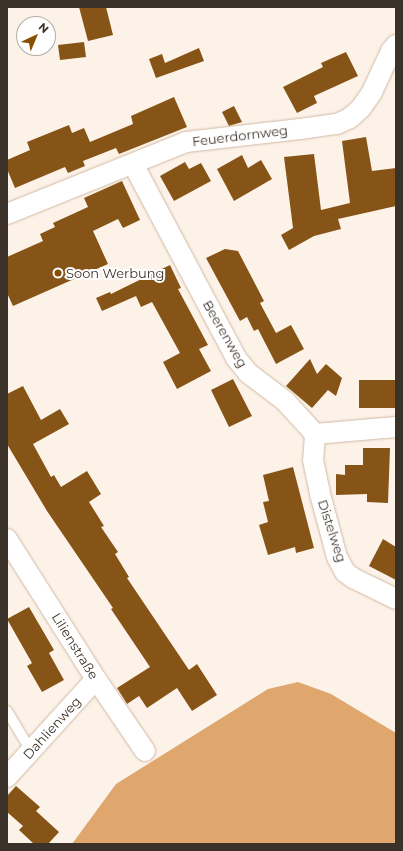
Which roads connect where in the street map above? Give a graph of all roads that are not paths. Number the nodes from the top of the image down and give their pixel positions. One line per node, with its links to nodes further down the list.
1 (396, 45): 2 (street, Feuerdornweg)
2 (133, 164): 3 (street, Feuerdornweg); 5 (street, Beerenweg)
3 (7, 214)
4 (396, 427): 5 (street)
5 (315, 434): 7 (street, Distelweg)
6 (7, 539): 8 (street, Lilienstraße)
7 (396, 599)
8 (96, 679): 10 (street, Dahlienweg); 11 (street, Lilienstraße)
9 (7, 711): 10 (lane)
10 (31, 751): 12 (street, Dahlienweg)
11 (144, 751)
12 (7, 777)

